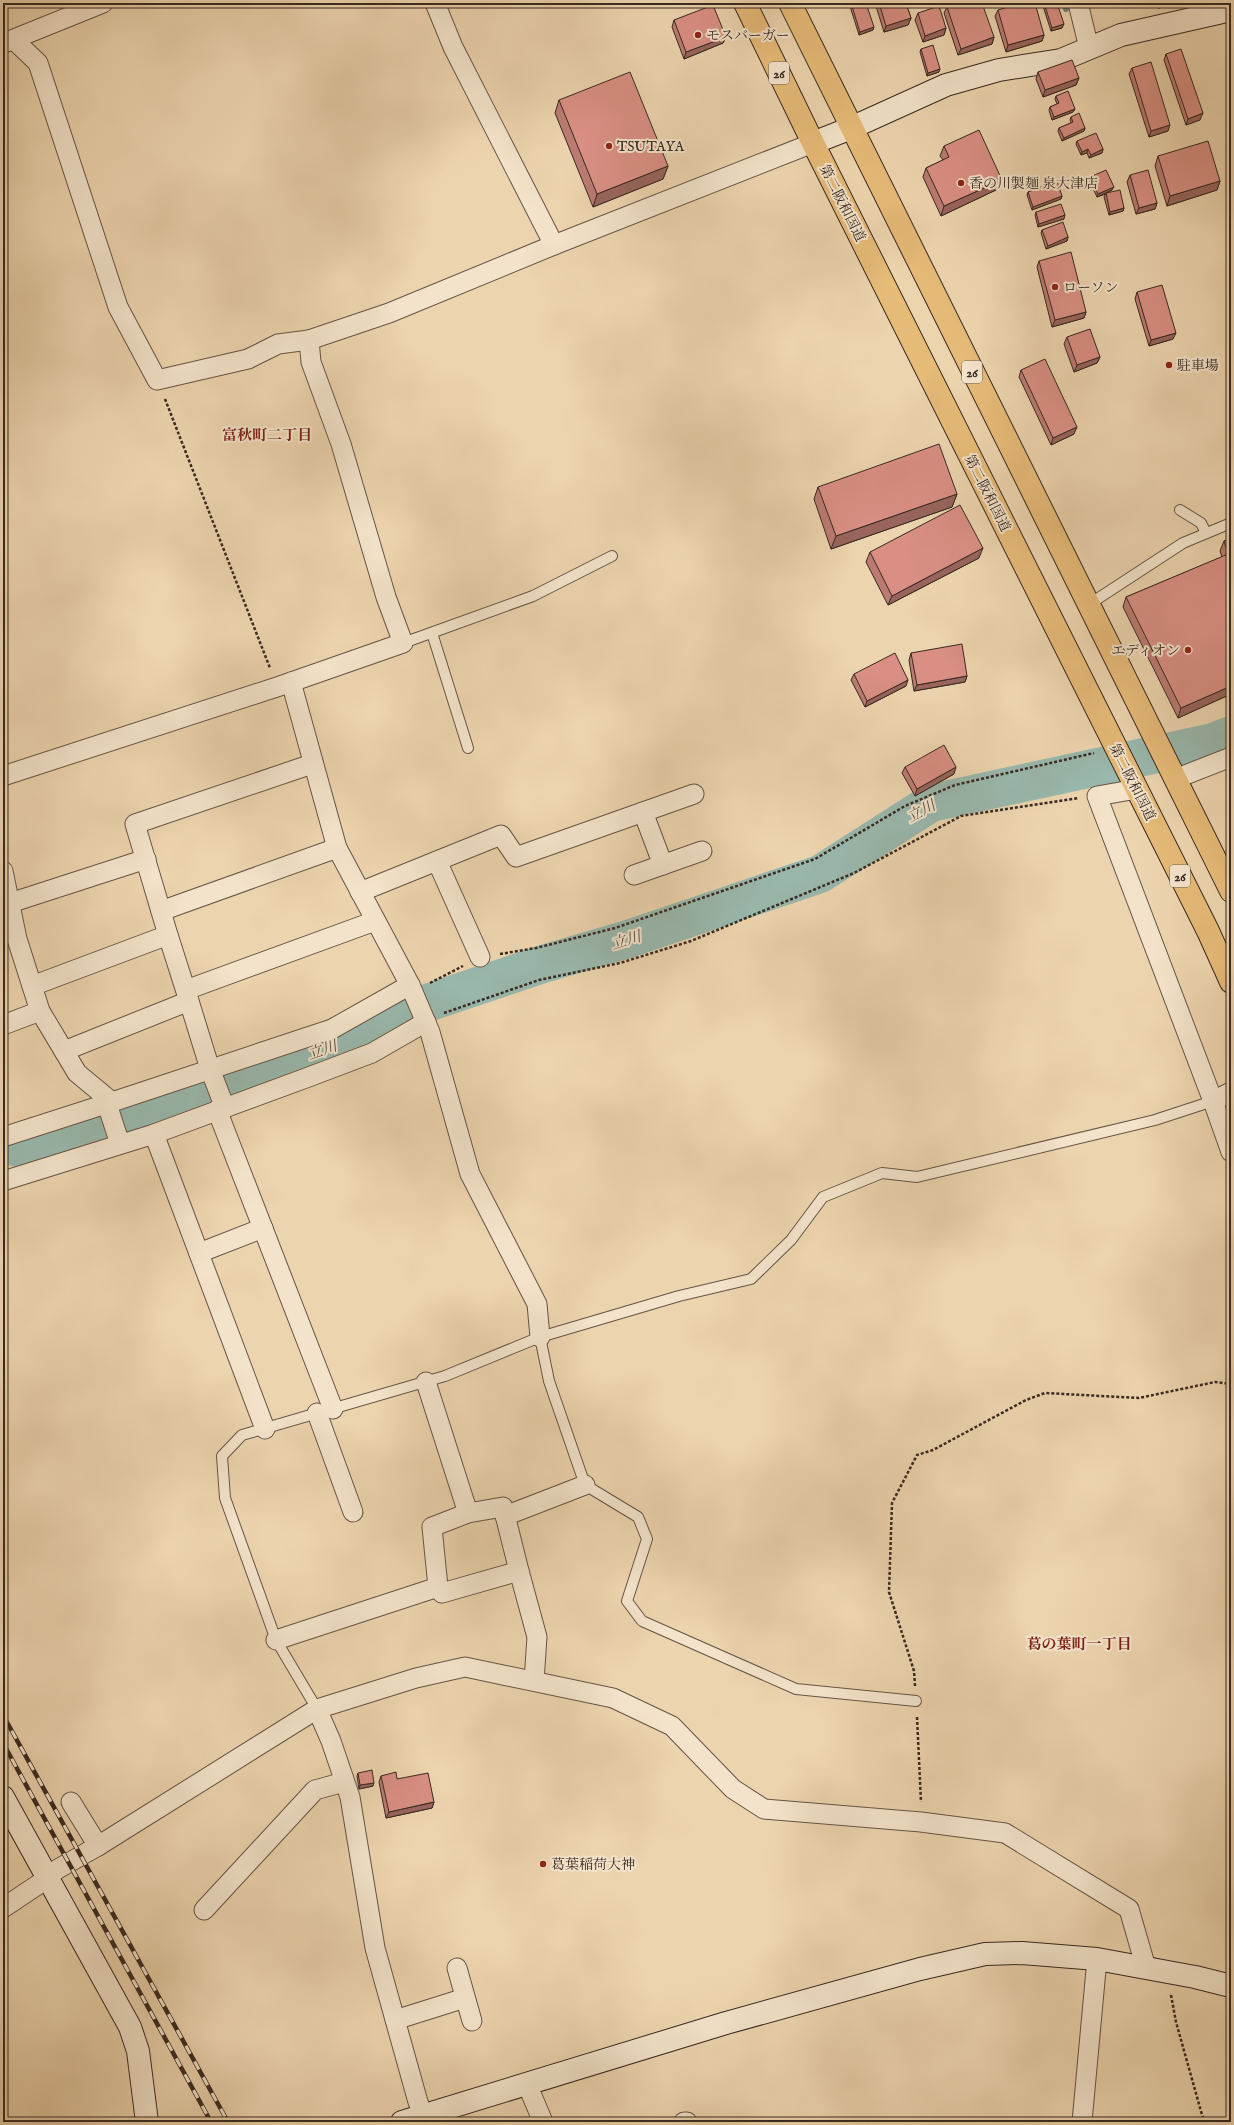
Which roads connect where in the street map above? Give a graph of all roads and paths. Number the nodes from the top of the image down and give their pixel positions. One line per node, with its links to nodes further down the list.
1 (103, 3): 7 (street)
2 (435, 3): 11 (street)
3 (745, 3): 10 (highway, 第二阪和国道 / 26)
4 (790, 3): 9 (highway, 26)
5 (1078, 3): 8 (street)
6 (1231, 10): 8 (street)
7 (8, 42): 13 (street)
8 (1089, 48): 9 (street)
9 (851, 128): 10 (street); 18 (highway, 26)
10 (813, 143): 11 (street); 23 (highway, 第二阪和国道 / 26)
11 (554, 245): 12 (street)
12 (309, 340): 13 (street); 20 (street)
13 (157, 380): 21 (path)
14 (1180, 510): 16 (lane)
15 (1231, 523): 16 (lane)
16 (1206, 533): 18 (lane)
17 (612, 556): 19 (lane)
18 (1088, 605): 26 (highway, 26)
19 (432, 633): 20 (lane); 22 (lane)
20 (403, 643): 21 (street)
21 (284, 685): 25 (street); 27 (street)
22 (468, 748)
23 (1117, 750): 28 (highway, 第二阪和国道 / 26); 46 (path)
24 (1231, 757): 26 (street)
25 (312, 764): 32 (street); 34 (street)
26 (1172, 773): 39 (highway, 26)
27 (3, 776)
28 (1132, 780): 30 (street); 47 (highway, 第二阪和国道 / 26)
29 (694, 794): 31 (street)
30 (1097, 796): 52 (path); 57 (street)
31 (643, 812): 35 (street); 36 (street)
32 (337, 848): 40 (street); 42 (street)
33 (702, 851): 36 (street)
34 (146, 859): 41 (street); 42 (street)
35 (437, 860): 40 (street); 46 (street)
36 (664, 864): 38 (street)
37 (3, 871): 41 (street)
38 (634, 875)
39 (1231, 891)
40 (360, 892): 43 (street)
41 (10, 903): 45 (street)
42 (161, 911): 44 (street)
43 (376, 921): 49 (street); 50 (street)
44 (168, 935): 48 (street); 50 (street)
45 (10, 941): 48 (street)
46 (480, 957): 49 (path)
47 (1231, 982)
48 (32, 986): 51 (street)
49 (412, 990): 52 (street); 55 (street)
50 (187, 996): 54 (street); 55 (street)
51 (40, 1011): 53 (street); 54 (street)
52 (426, 1021): 59 (street); 67 (street)
53 (3, 1025)
54 (64, 1051): 58 (street)
55 (212, 1073): 58 (street); 59 (street)
56 (1231, 1092): 57 (street)
57 (1213, 1101): 63 (street); 67 (lane)
58 (110, 1106): 61 (street); 62 (street)
59 (222, 1108): 60 (street); 65 (street)
60 (154, 1134): 62 (street); 66 (street)
61 (3, 1137)
62 (119, 1142): 64 (street)
63 (1231, 1152)
64 (3, 1181)
65 (263, 1228): 66 (street); 70 (street)
66 (199, 1253): 71 (street)
67 (540, 1337): 68 (lane); 72 (lane)
68 (426, 1382): 70 (lane); 74 (street)
69 (1231, 1384): 80 (path)
70 (325, 1411): 71 (lane); 73 (street)
71 (265, 1428): 78 (lane)
72 (585, 1485): 75 (street); 80 (lane)
73 (353, 1512)
74 (468, 1513): 75 (street); 77 (street)
75 (505, 1516): 76 (street)
76 (519, 1571): 77 (street); 79 (street)
77 (438, 1587): 78 (street)
78 (276, 1640): 81 (lane)
79 (534, 1682): 81 (street); 85 (street)
80 (916, 1701): 85 (path)
81 (317, 1709): 82 (street); 86 (street)
82 (344, 1782): 89 (street); 95 (street)
83 (3, 1797): 87 (street)
84 (71, 1802): 86 (street)
85 (921, 1822): 92 (street)
86 (98, 1846): 87 (street)
87 (48, 1878): 88 (street); 99 (street)
88 (3, 1908)
89 (204, 1910)
90 (1097, 1959): 92 (street); 97 (street); 104 (street)
91 (457, 1968): 94 (street)
92 (1156, 1970): 93 (street); 105 (path)
93 (1231, 1986)
94 (466, 1998): 95 (street); 96 (street)
95 (395, 2020): 98 (street)
96 (472, 2021)
97 (527, 2084): 98 (street); 101 (street)
98 (425, 2119): 100 (street)
99 (147, 2122)
100 (402, 2122)
101 (543, 2122)
102 (684, 2122): 103 (street)
103 (687, 2122)
104 (1082, 2122)
105 (1204, 2122)

